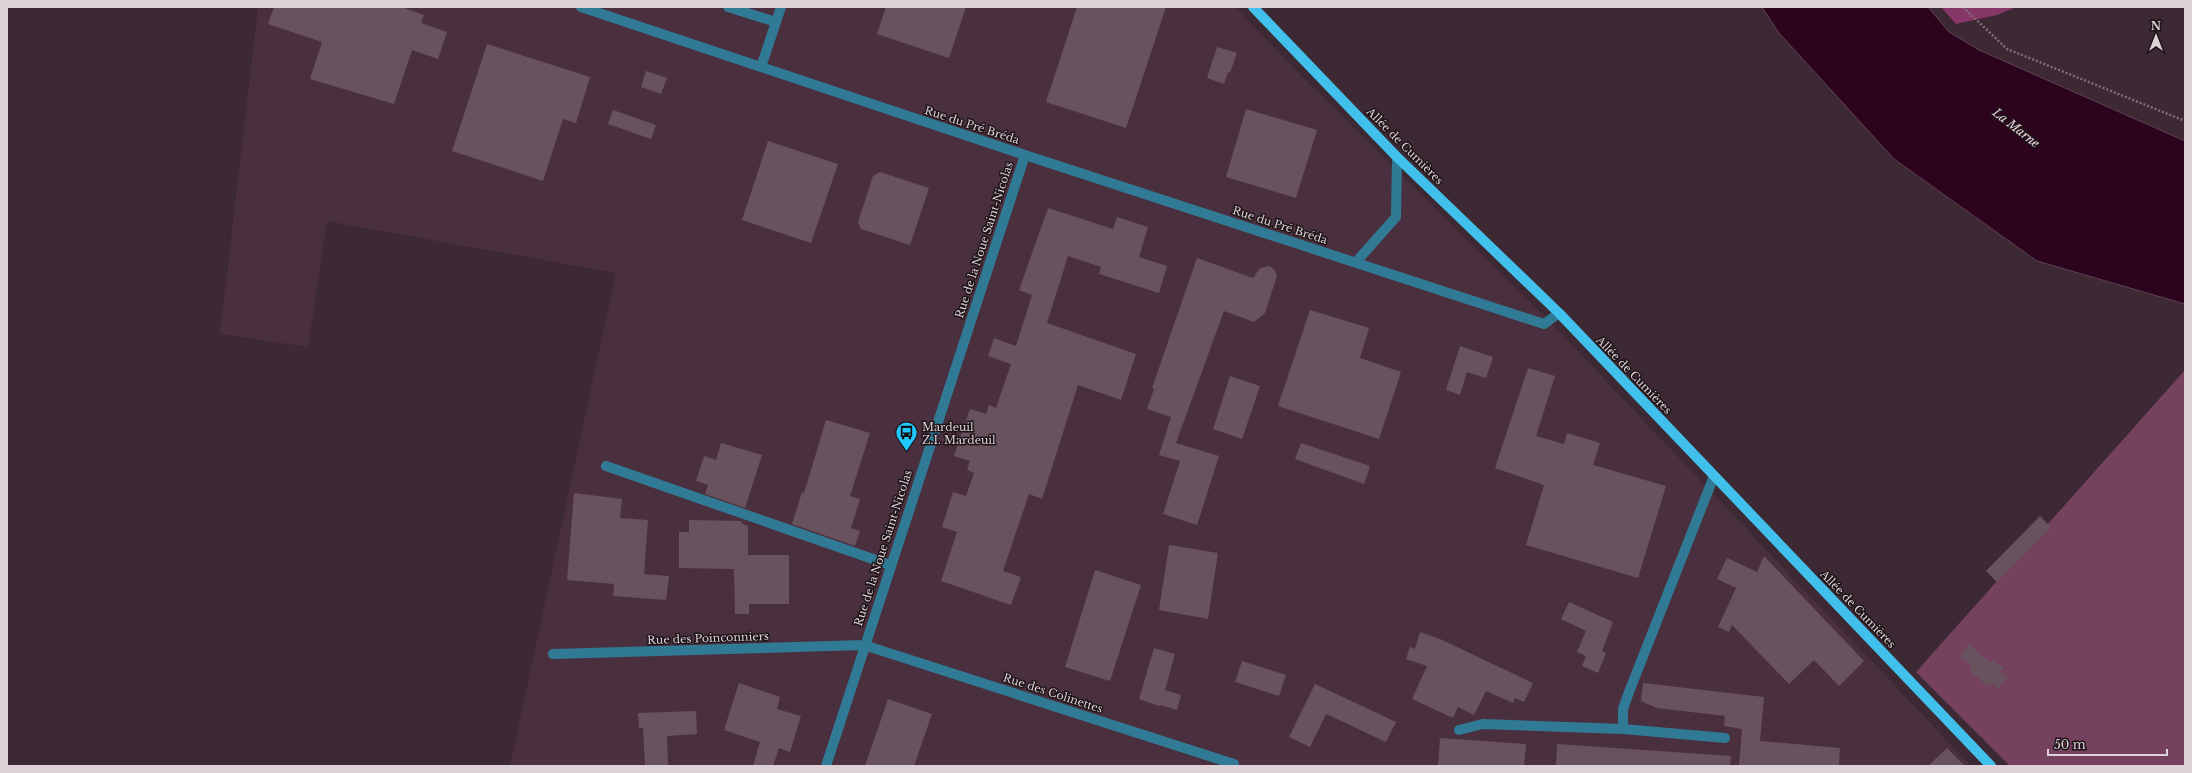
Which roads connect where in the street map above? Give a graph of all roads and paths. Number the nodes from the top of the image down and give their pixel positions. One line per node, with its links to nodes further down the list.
1 (581, 7): 7 (street, Rue du Pré Bréda)
2 (728, 7): 6 (street)
3 (781, 7): 6 (street)
4 (1253, 7): 10 (main road, Allée de Cumières)
5 (1963, 7): 8 (path)
6 (776, 22): 7 (street)
7 (761, 67): 9 (street, Rue du Pré Bréda)
8 (2185, 121)
9 (1025, 155): 11 (street, Rue du Pré Bréda); 15 (street, Rue de la Noue Saint-Nicolas)
10 (1397, 157): 11 (street); 12 (main road, Allée de Cumières)
11 (1356, 262): 12 (street, Rue du Pré Bréda)
12 (1559, 313): 14 (main road, Allée de Cumières)
13 (606, 466): 15 (street)
14 (1714, 476): 18 (street); 23 (main road, Allée de Cumières)
15 (890, 565): 16 (street, Rue de la Noue Saint-Nicolas)
16 (864, 645): 17 (street, Rue des Poinconniers); 21 (street, Rue des Colinettes); 22 (street, Rue de la Noue Saint-Nicolas)
17 (553, 654)
18 (1623, 729): 19 (street); 20 (street)
19 (1459, 730)
20 (1725, 738)
21 (1234, 764)
22 (826, 766)
23 (1991, 766)

